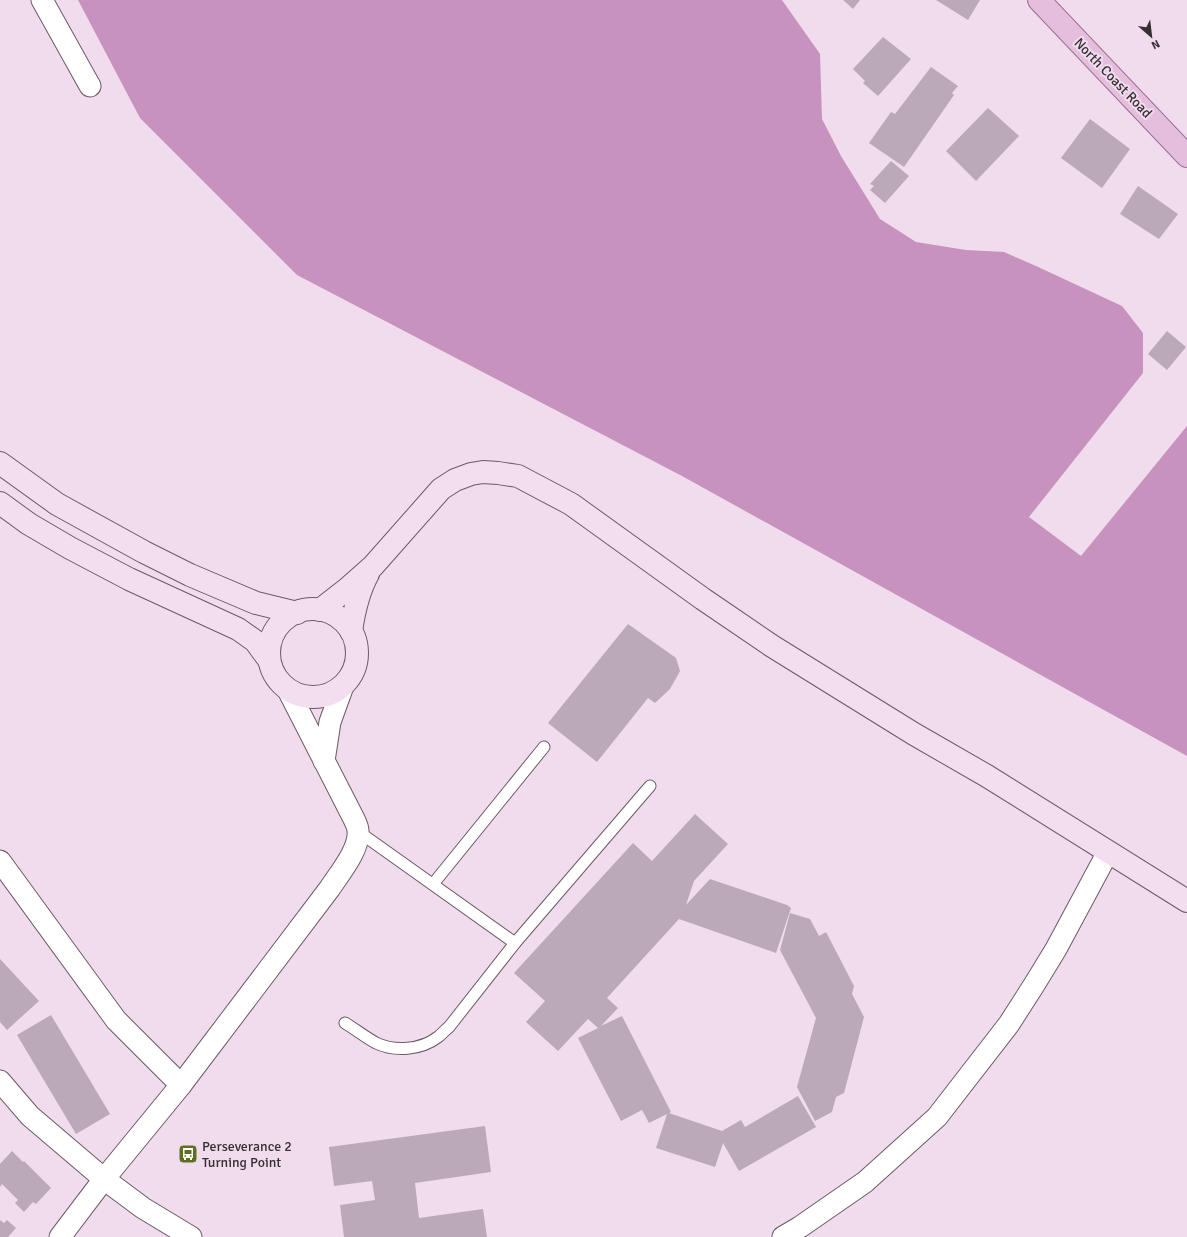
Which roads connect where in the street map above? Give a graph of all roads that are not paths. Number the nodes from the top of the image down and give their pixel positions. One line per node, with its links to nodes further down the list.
1 (42, 0): 3 (street)
2 (1039, 0): 4 (main road, North Coast Road)
3 (90, 86)
4 (1187, 156)
5 (0, 463): 9 (street)
6 (0, 503): 11 (street)
7 (372, 566): 8 (street); 10 (street); 18 (street)
8 (320, 610): 9 (street); 10 (street)
9 (297, 613): 11 (street)
10 (352, 631): 12 (street)
11 (270, 660): 13 (street)
12 (343, 686): 13 (street); 15 (street)
13 (288, 690): 15 (street)
14 (544, 747): 20 (lane)
15 (324, 761): 17 (street)
16 (650, 786): 22 (lane)
17 (358, 832): 20 (lane); 25 (street)
18 (1108, 852): 21 (street); 29 (street)
19 (0, 861): 25 (street)
20 (433, 884): 22 (lane)
21 (1187, 901)
22 (515, 943): 23 (lane)
23 (345, 1022)
24 (0, 1081): 26 (street)
25 (181, 1085): 26 (street)
26 (104, 1180): 27 (street); 28 (street)
27 (60, 1237)
28 (191, 1237)
29 (783, 1237)

